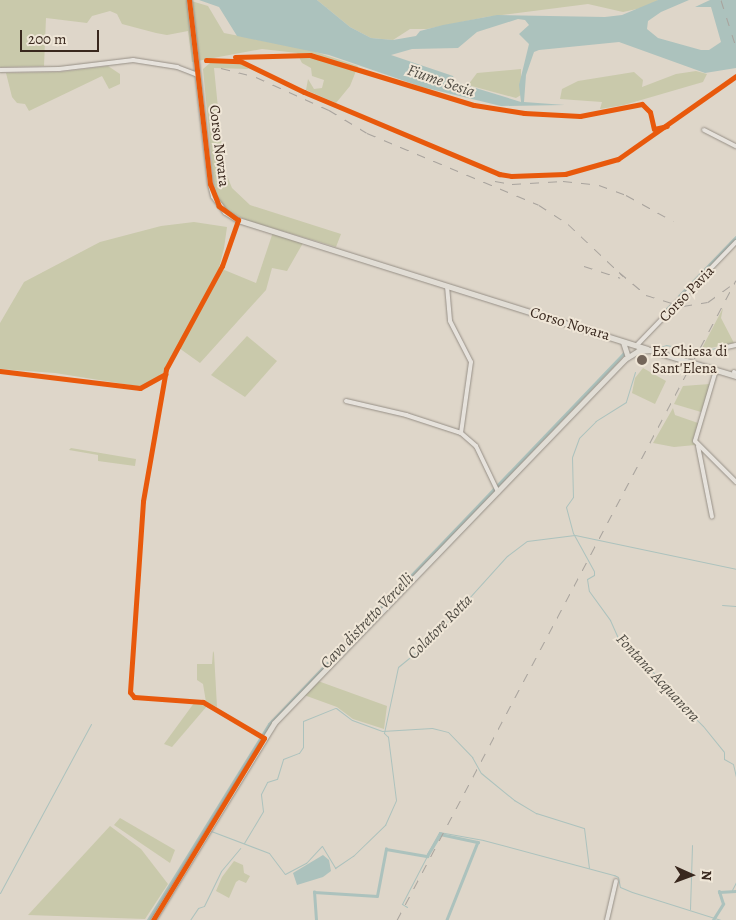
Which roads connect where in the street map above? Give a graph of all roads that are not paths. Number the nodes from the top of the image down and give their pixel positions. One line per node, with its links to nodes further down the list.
1 (189, 0): 3 (main road, Corso Novara)
2 (0, 70): 3 (street)
3 (198, 74): 7 (main road, Corso Novara)
4 (704, 130): 5 (street)
5 (736, 146)
6 (736, 242): 9 (street, Corso Pavia)
7 (447, 286): 8 (main road, Corso Novara); 17 (street)
8 (621, 340): 9 (main road, Corso Novara); 13 (main road)
9 (635, 345): 12 (main road, Corso Novara); 13 (main road)
10 (736, 345): 11 (street)
11 (727, 347)
12 (650, 350): 13 (main road); 14 (main road, Corso Novara)
13 (628, 356): 20 (main road)
14 (716, 370): 15 (main road, Corso Novara); 18 (street)
15 (735, 374)
16 (346, 401): 17 (street)
17 (461, 433): 20 (street)
18 (698, 445): 19 (street); 21 (street)
19 (736, 482)
20 (496, 490): 23 (main road)
21 (712, 517)
22 (616, 881): 24 (street)
23 (152, 920)
24 (607, 920)

